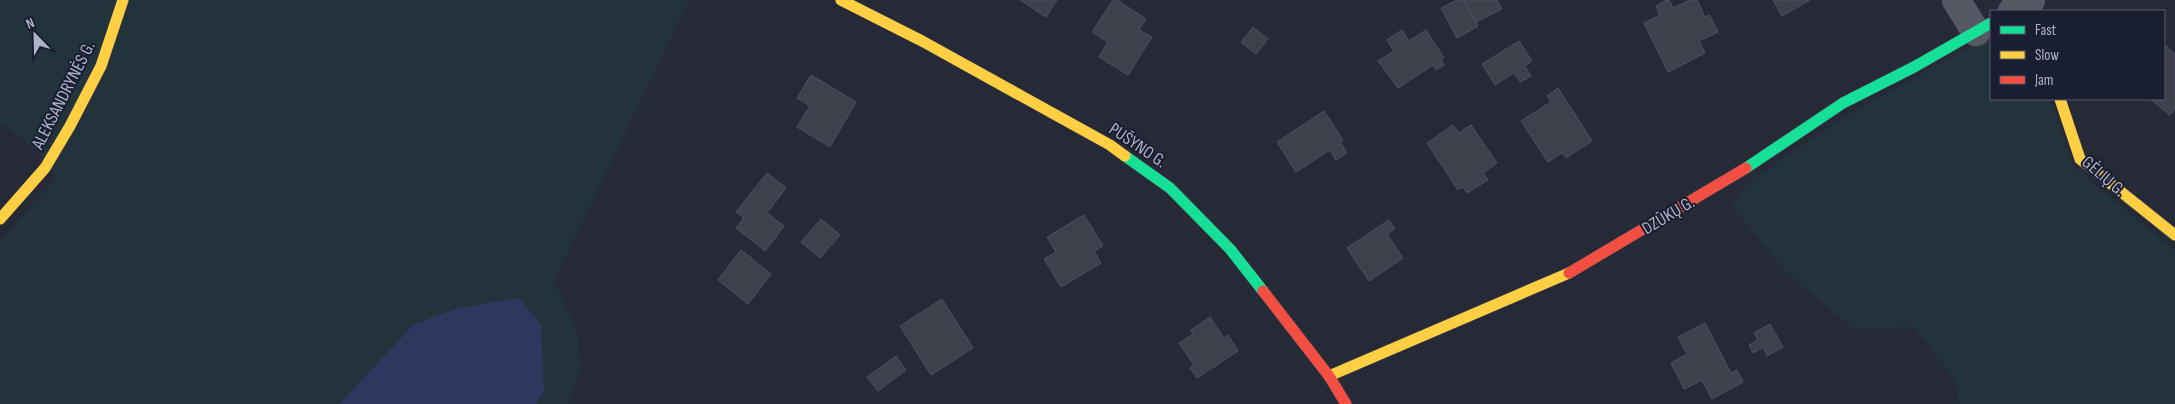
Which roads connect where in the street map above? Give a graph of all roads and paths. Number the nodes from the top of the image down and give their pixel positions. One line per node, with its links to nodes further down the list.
1 (122, 0): 6 (street, ALEKSANDRYNĖS G.)
2 (841, 0): 8 (street, PUŠYNO G.)
3 (1956, 0): 4 (street)
4 (1984, 28): 8 (street, DZŪKŲ G.)
5 (2060, 100): 7 (street, GĖLIŲ G.)
6 (0, 219)
7 (2175, 234)
8 (1328, 376): 9 (street, PUŠYNO G.)
9 (1346, 404)

